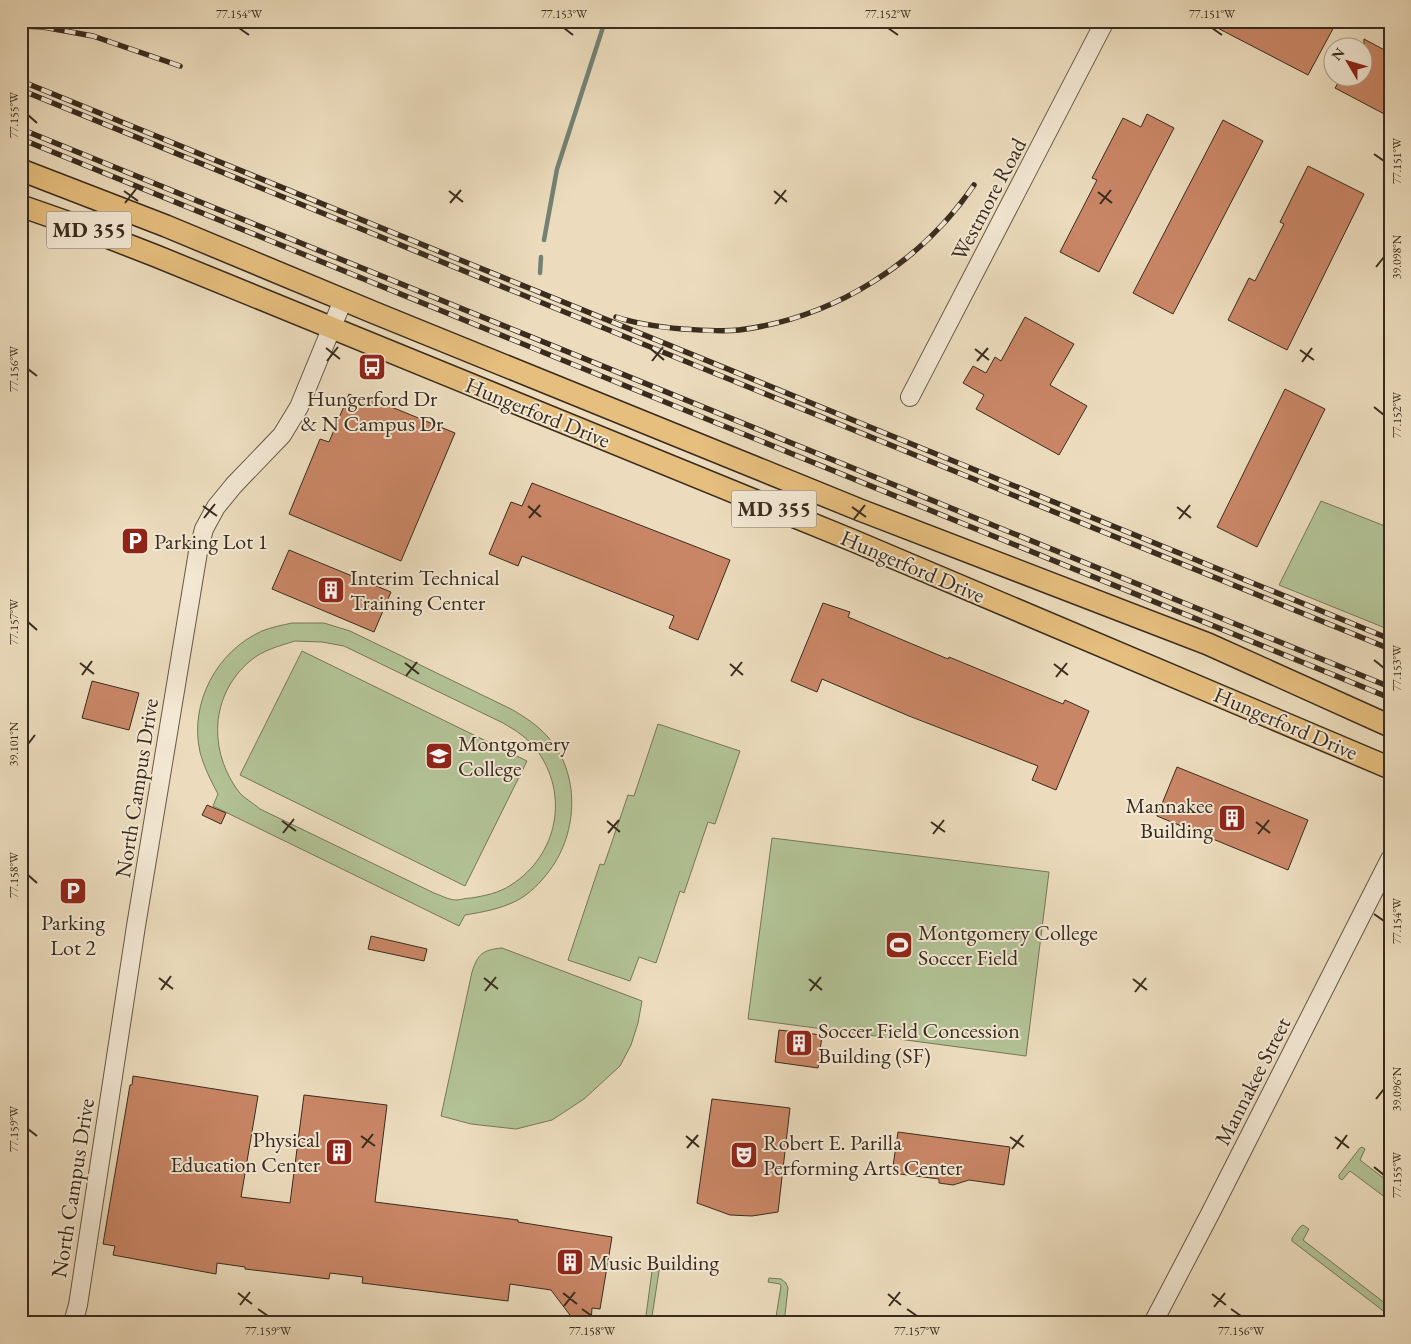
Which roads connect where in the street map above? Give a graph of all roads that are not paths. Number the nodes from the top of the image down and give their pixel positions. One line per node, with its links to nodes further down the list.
1 (1105, 21): 6 (street, Westmore Road)
2 (21, 170): 4 (main road, Hungerford Drive / MD 355)
3 (21, 206): 5 (main road, Hungerford Drive / MD 355)
4 (343, 300): 5 (street, North Campus Drive); 7 (main road, Hungerford Drive / MD 355)
5 (330, 328): 8 (main road, Hungerford Drive / MD 355); 12 (street, North Campus Drive)
6 (910, 397)
7 (866, 512): 8 (main road); 9 (main road, Hungerford Drive / MD 355)
8 (854, 541): 10 (main road, Hungerford Drive / MD 355)
9 (1390, 726)
10 (1390, 768)
11 (1390, 859): 13 (street, Mannakee Street)
12 (73, 1323)
13 (1153, 1323)

